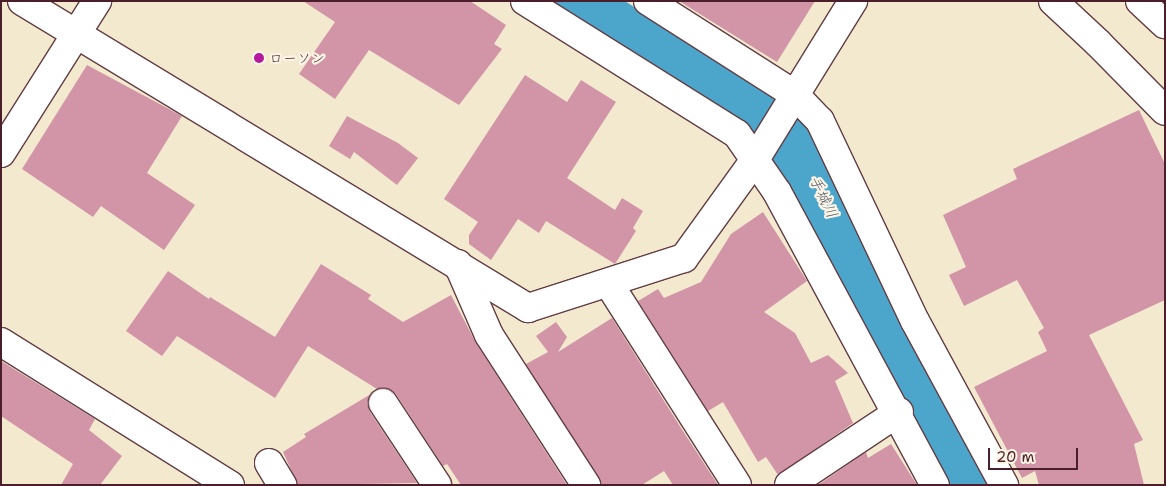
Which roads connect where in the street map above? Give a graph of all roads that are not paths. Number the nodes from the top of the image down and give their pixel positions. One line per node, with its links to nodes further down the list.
1 (22, 1): 9 (street)
2 (97, 1): 9 (street)
3 (525, 1): 12 (street)
4 (648, 1): 10 (street)
5 (853, 1): 10 (street)
6 (1053, 1): 11 (street)
7 (1140, 1): 8 (street)
8 (1165, 24)
9 (75, 35): 13 (street); 14 (street)
10 (790, 100): 12 (street); 25 (street)
11 (1165, 111)
12 (759, 151): 15 (street); 18 (street)
13 (1, 153)
14 (458, 264): 15 (street); 21 (street)
15 (609, 284): 22 (street)
16 (1, 342): 19 (street)
17 (383, 403): 20 (street)
18 (899, 412): 23 (street); 24 (street)
19 (230, 485)
20 (437, 485)
21 (586, 485)
22 (737, 485)
23 (789, 485)
24 (935, 485)
25 (1004, 485)

